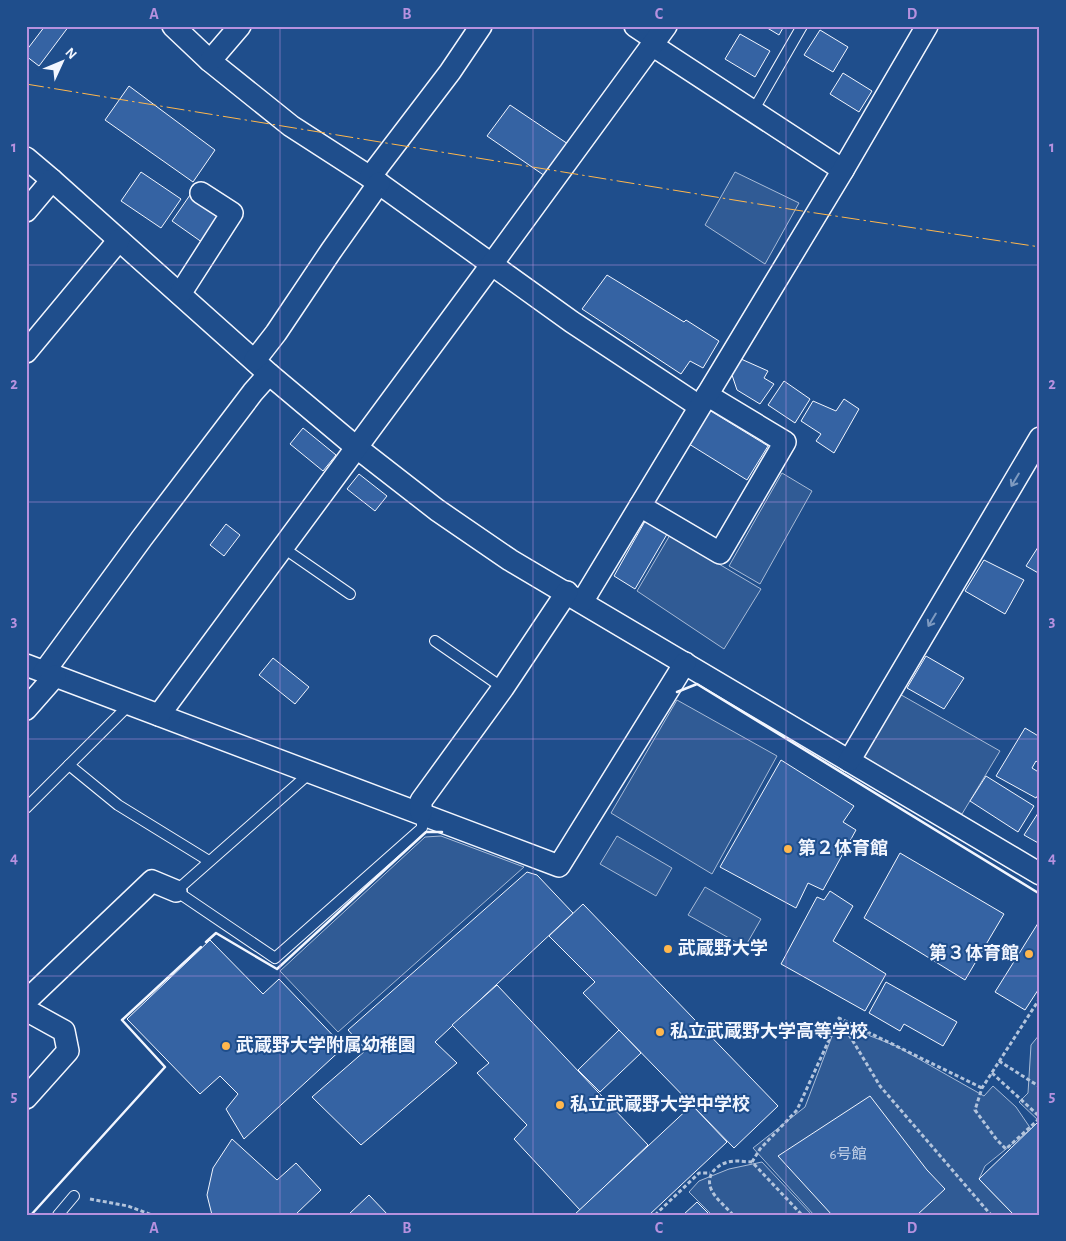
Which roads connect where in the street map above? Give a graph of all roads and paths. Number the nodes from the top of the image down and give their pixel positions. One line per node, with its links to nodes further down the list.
1 (173, 26): 8 (street)
2 (240, 26): 8 (street)
3 (480, 26): 13 (street)
4 (635, 26): 7 (street)
5 (802, 26): 9 (lane)
6 (927, 26): 11 (street)
7 (658, 37): 9 (street); 17 (street)
8 (210, 60): 13 (street)
9 (753, 111): 11 (street)
10 (26, 158): 12 (street)
11 (843, 170): 21 (street)
12 (52, 180): 15 (street); 16 (street)
13 (375, 180): 17 (street); 20 (street)
14 (201, 193): 18 (street)
15 (26, 211)
16 (119, 240): 18 (street); 19 (street)
17 (492, 264): 21 (street); 23 (street)
18 (180, 294): 20 (street)
19 (26, 352)
20 (262, 367): 23 (street); 30 (street)
21 (703, 400): 24 (street); 24 (street)
22 (1040, 438): 35 (street, one-way to 35)
23 (356, 447): 25 (street); 27 (street)
24 (640, 506): 27 (street)
25 (282, 547): 26 (lane); 34 (street)
26 (350, 594)
27 (574, 597): 29 (street); 31 (street)
28 (435, 642): 31 (lane)
29 (685, 663): 35 (street); 39 (street)
30 (42, 671): 32 (street); 33 (street)
31 (503, 688): 39 (street)
32 (131, 704): 34 (street); 36 (lane)
33 (26, 709)
34 (159, 715): 37 (street)
35 (850, 761): 41 (street)
36 (69, 765): 38 (lane); 40 (lane)
37 (311, 772): 39 (street); 40 (lane)
38 (26, 808)
39 (422, 813): 42 (lane)
40 (209, 860): 42 (lane)
41 (1040, 874)
42 (176, 891): 44 (street)
43 (1040, 998): 47 (path)
44 (26, 1001)
45 (26, 1010): 51 (street)
46 (839, 1018): 50 (path); 53 (path); 61 (path)
47 (999, 1061): 48 (path); 49 (path)
48 (992, 1073): 50 (path); 52 (path)
49 (1040, 1087)
50 (982, 1088): 52 (path)
51 (26, 1098)
52 (1040, 1118)
53 (752, 1162): 54 (path); 60 (path)
54 (710, 1173): 58 (path); 59 (path)
55 (74, 1196): 56 (lane); 57 (path)
56 (58, 1215)
57 (152, 1215)
58 (655, 1215)
59 (733, 1215)
60 (802, 1215)
61 (991, 1215)

